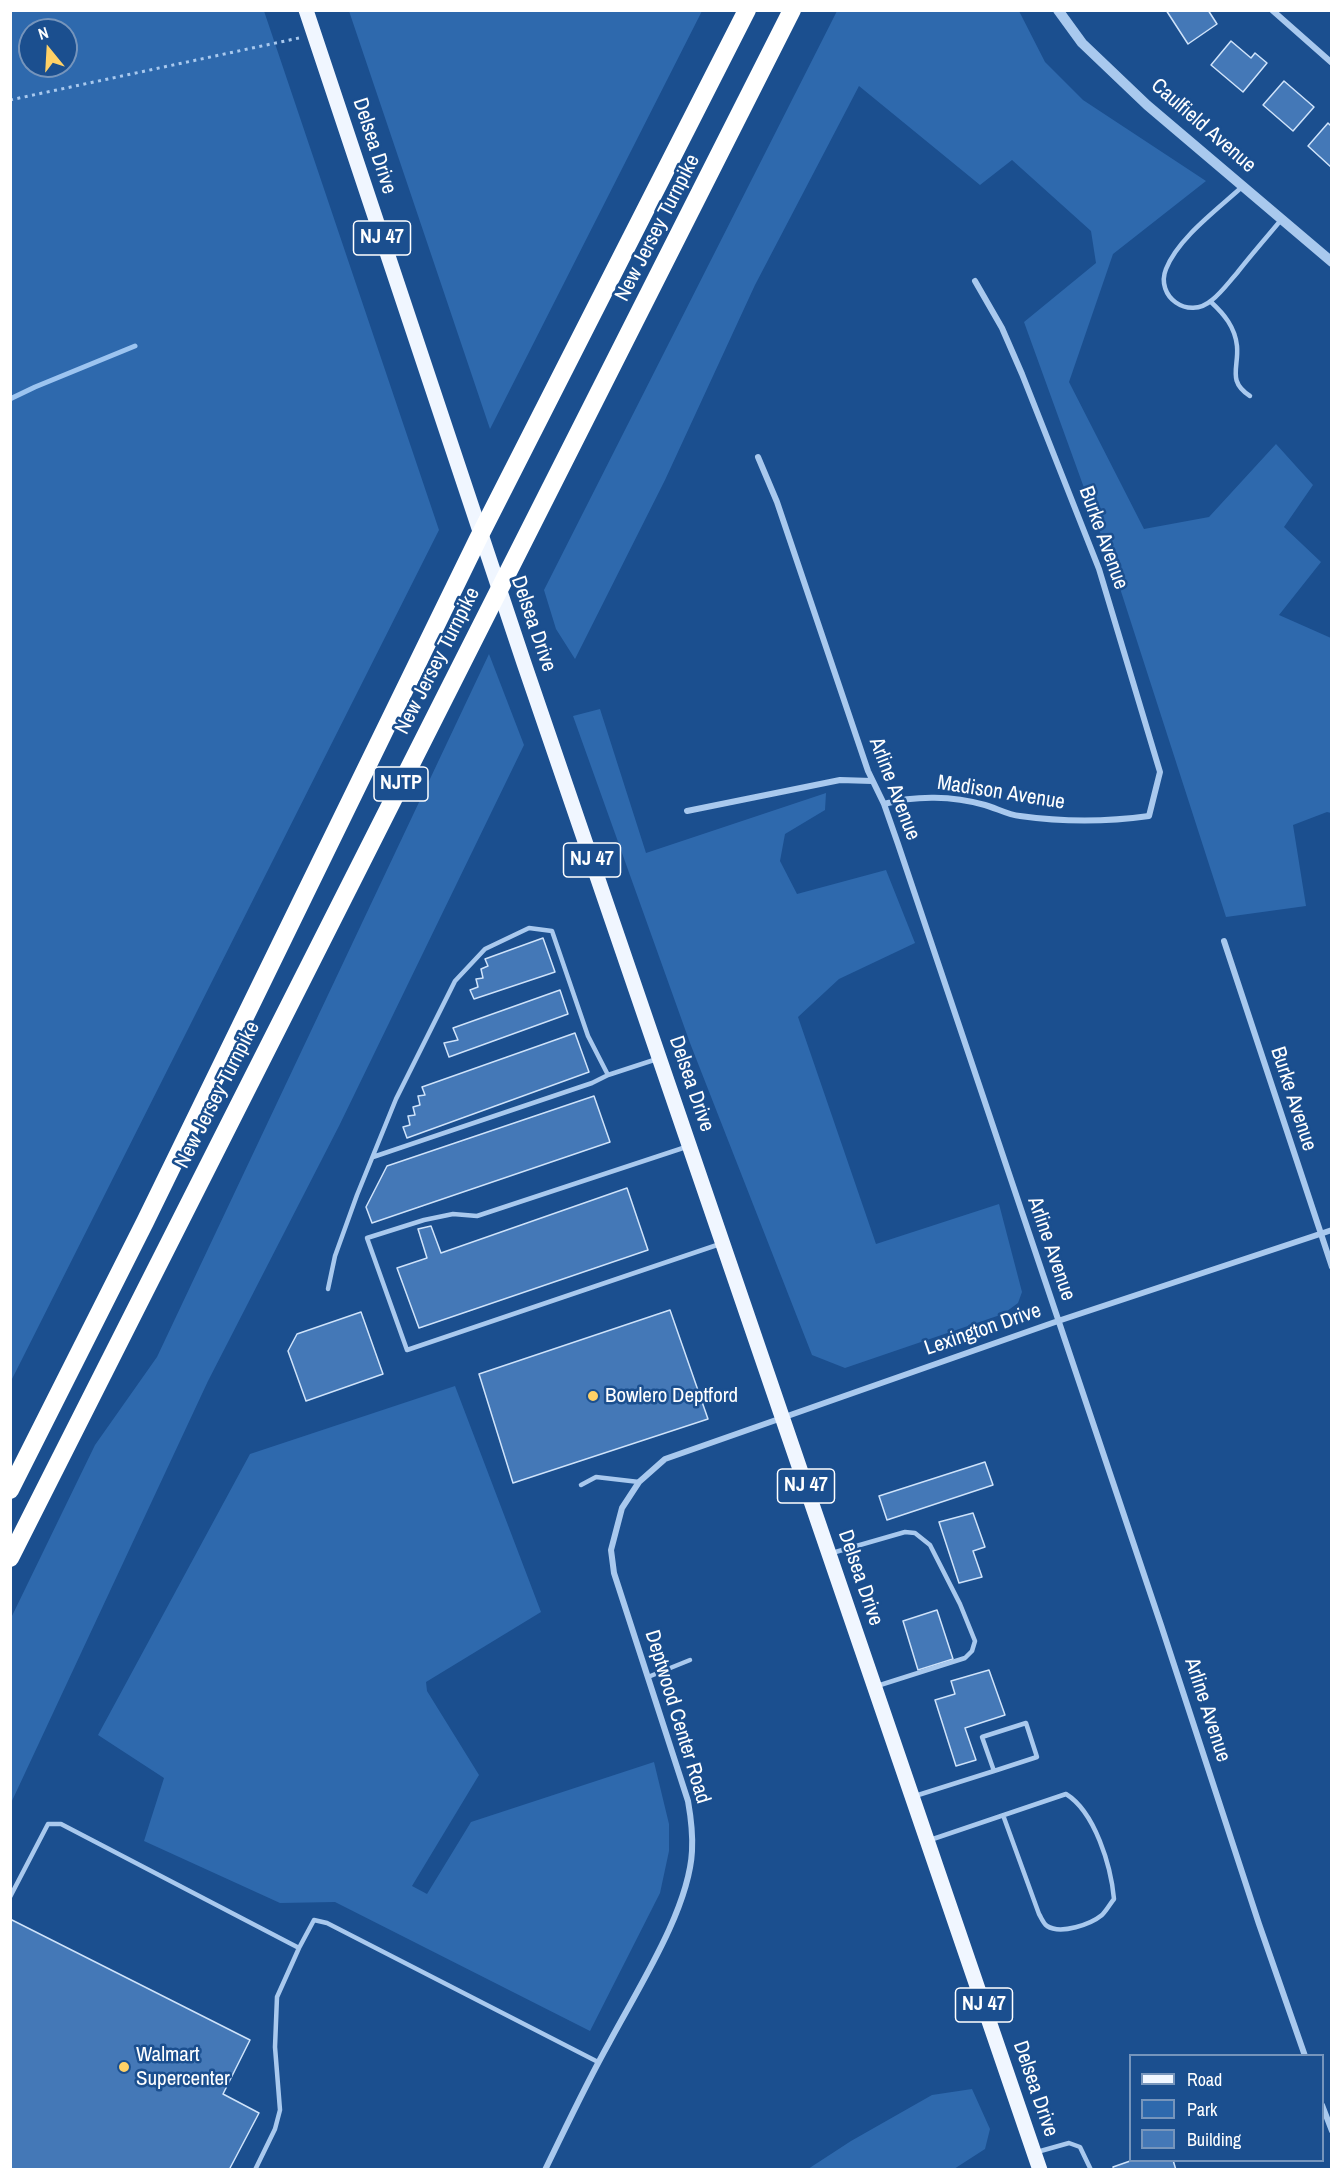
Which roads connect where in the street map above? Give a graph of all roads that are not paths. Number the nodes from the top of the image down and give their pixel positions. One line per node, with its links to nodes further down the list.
1 (306, 10): 19 (main road, Delsea Drive / NJ 47)
2 (747, 10): 32 (highway, New Jersey Turnpike / NJTP)
3 (792, 10): 34 (highway, New Jersey Turnpike / NJTP)
4 (1058, 10): 7 (street, Caulfield Avenue)
5 (1272, 10): 6 (street)
6 (1332, 63)
7 (1243, 186): 8 (street, Caulfield Avenue); 11 (lane)
8 (1282, 219): 9 (street, Caulfield Avenue); 11 (lane)
9 (1332, 262)
10 (975, 281): 17 (street, Burke Avenue)
11 (1211, 302): 12 (lane)
12 (1250, 396)
13 (758, 457): 14 (street, Arline Avenue)
14 (872, 781): 15 (street, Arline Avenue); 16 (street)
15 (884, 804): 17 (street, Madison Avenue); 28 (street, Arline Avenue)
16 (687, 811)
17 (1149, 816)
18 (1224, 941): 24 (street, Burke Avenue)
19 (660, 1058): 20 (lane); 21 (main road, Delsea Drive / NJ 47)
20 (608, 1075): 22 (lane); 22 (lane)
21 (689, 1146): 25 (main road, Delsea Drive / NJ 47); 25 (lane)
22 (372, 1158): 27 (lane)
23 (1332, 1230): 24 (street, Lexington Drive)
24 (1320, 1234): 26 (street, Burke Avenue); 28 (street, Lexington Drive)
25 (723, 1243): 29 (main road, Delsea Drive / NJ 47)
26 (1332, 1267)
27 (327, 1289)
28 (1058, 1321): 29 (street, Lexington Drive); 44 (street, Arline Avenue)
29 (782, 1417): 30 (street, Deptwood Center Road); 33 (main road, Delsea Drive / NJ 47)
30 (639, 1482): 31 (lane); 36 (street, Deptwood Center Road)
31 (581, 1485)
32 (10, 1490)
33 (829, 1554): 37 (main road, Delsea Drive / NJ 47); 37 (lane)
34 (10, 1558)
35 (690, 1660): 36 (lane)
36 (648, 1677): 45 (street, Deptwood Center Road)
37 (875, 1686): 39 (main road, Delsea Drive / NJ 47)
38 (994, 1771): 38 (lane); 39 (lane)
39 (912, 1796): 41 (main road, Delsea Drive / NJ 47)
40 (1003, 1815): 40 (lane); 41 (lane)
41 (928, 1841): 48 (main road, Delsea Drive / NJ 47)
42 (10, 1897): 43 (lane)
43 (299, 1948): 45 (lane); 49 (lane)
44 (1305, 2054)
45 (598, 2062): 50 (street, Deptwood Center Road)
46 (1324, 2108): 47 (street)
47 (1332, 2131)
48 (1034, 2152): 51 (main road, Delsea Drive / NJ 47); 52 (lane)
49 (255, 2169)
50 (545, 2169)
51 (1040, 2169)
52 (1091, 2169)

